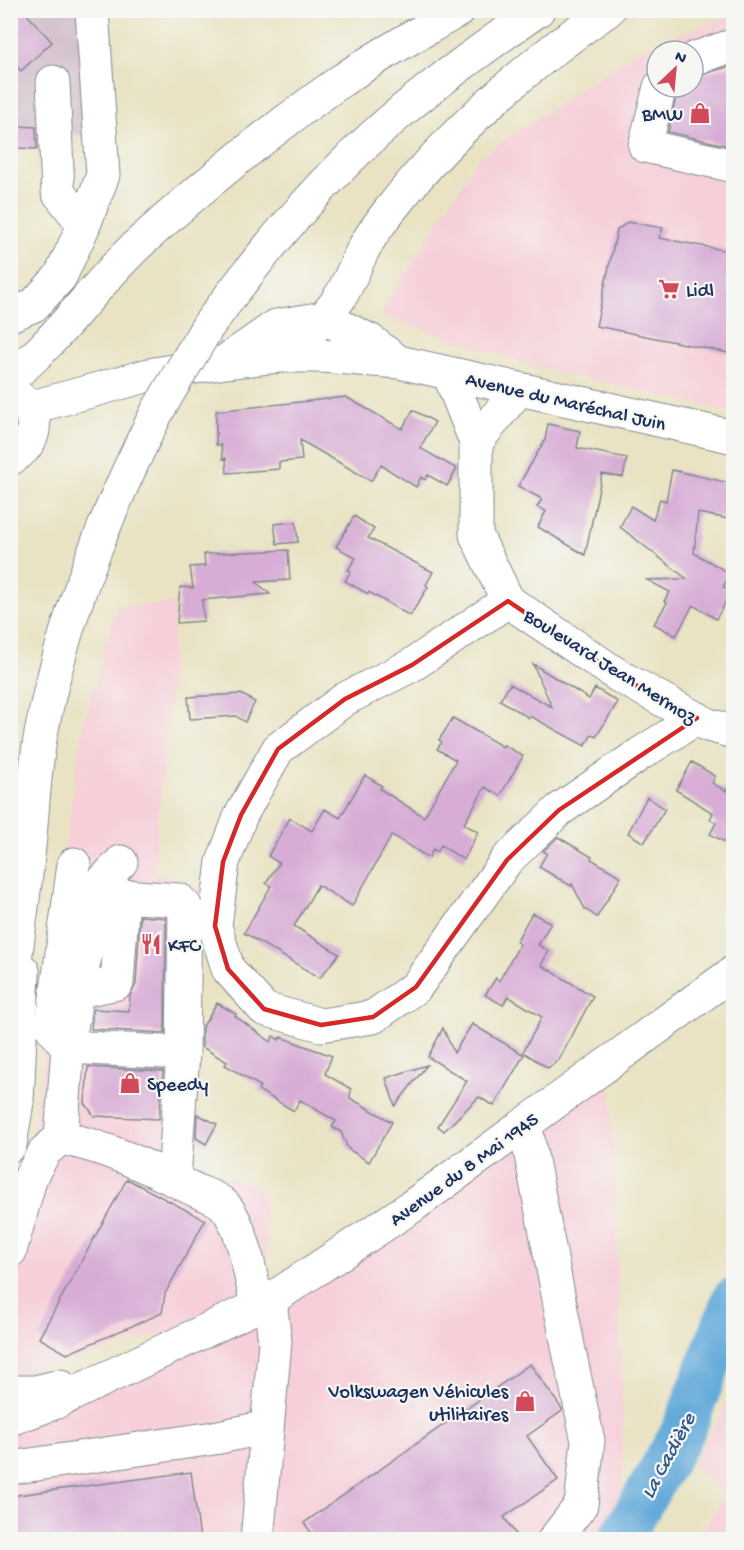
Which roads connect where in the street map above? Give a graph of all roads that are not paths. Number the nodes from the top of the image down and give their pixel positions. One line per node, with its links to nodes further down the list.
1 (92, 10): 10 (main road)
2 (459, 10): 17 (main road)
3 (538, 10): 28 (main road, bridge)
4 (608, 10): 11 (main road)
5 (734, 45): 6 (main road)
6 (705, 55)
7 (52, 82): 10 (main road)
8 (657, 99): 9 (main road)
9 (734, 166)
10 (84, 225): 12 (main road)
11 (333, 307): 13 (main road); 14 (main road, Avenue du Maréchal Juin); 15 (main road, Avenue du Maréchal Juin)
12 (10, 315)
13 (278, 356): 14 (main road, Avenue du Maréchal Juin); 15 (main road, Avenue du Maréchal Juin)
14 (225, 362): 19 (main road, Avenue du Maréchal Juin)
15 (399, 362): 16 (main road, Avenue du Maréchal Juin)
16 (449, 374): 18 (main road, Avenue du Maréchal Juin); 21 (main road)
17 (10, 378)
18 (519, 389): 20 (main road, Avenue du Maréchal Juin); 21 (main road)
19 (20, 400): 22 (main road)
20 (734, 437)
21 (476, 442): 23 (main road, Boulevard Jean Mermoz)
22 (10, 459)
23 (508, 601): 24 (main road, Boulevard Jean Mermoz); 24 (main road)
24 (697, 718): 25 (main road, Boulevard Jean Mermoz)
25 (734, 732)
26 (121, 862): 30 (main road)
27 (75, 864): 30 (main road)
28 (27, 866): 31 (main road); 36 (main road)
29 (734, 972): 34 (main road, Avenue du 8 Mai 1945)
30 (66, 993): 32 (main road); 33 (main road)
31 (10, 996)
32 (68, 1047): 33 (main road); 35 (main road)
33 (183, 1053): 37 (main road)
34 (525, 1124): 39 (main road, Avenue du 8 Mai 1945); 46 (main road)
35 (61, 1138): 37 (main road); 38 (main road)
36 (10, 1145)
37 (174, 1179): 39 (main road)
38 (10, 1251)
39 (264, 1303): 40 (main road, Avenue du 8 Mai 1945); 43 (main road)
40 (180, 1342): 41 (main road); 42 (main road)
41 (10, 1392)
42 (10, 1419)
43 (267, 1427): 44 (main road); 45 (main road)
44 (10, 1468)
45 (257, 1539)
46 (554, 1539)

